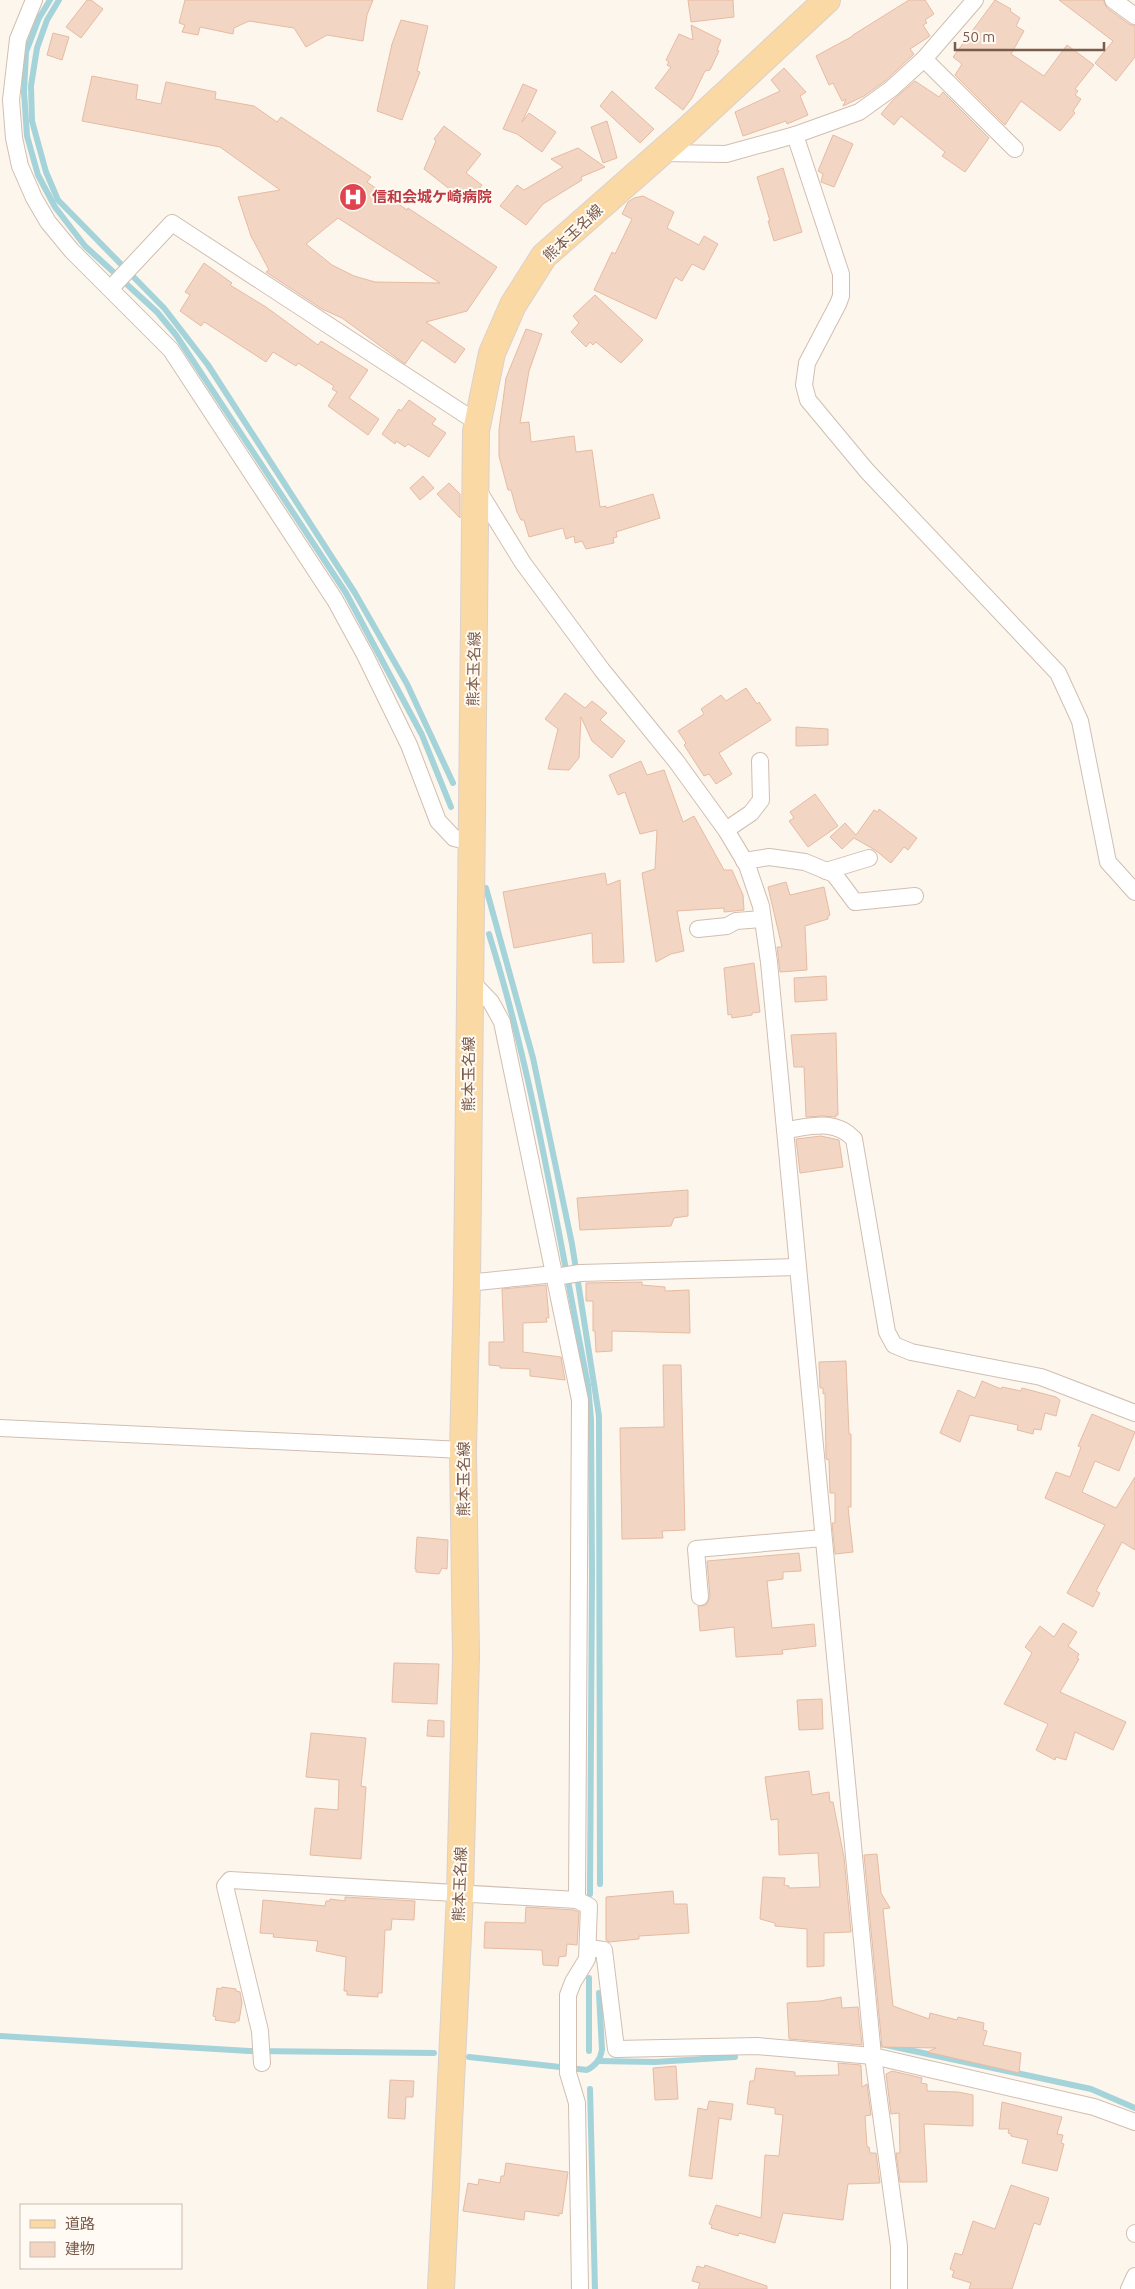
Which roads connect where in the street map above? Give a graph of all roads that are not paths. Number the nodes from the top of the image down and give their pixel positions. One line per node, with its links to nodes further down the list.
1 (34, 0): 10 (street)
2 (827, 0): 9 (main road, 熊本玉名線)
3 (974, 0): 6 (street)
4 (1113, 0): 5 (street)
5 (1135, 16)
6 (924, 59): 7 (street); 8 (street)
7 (795, 135): 9 (street); 19 (street)
8 (1015, 149)
9 (661, 153): 11 (main road, 熊本玉名線)
10 (111, 288): 11 (street); 15 (street)
11 (478, 423): 12 (main road, 熊本玉名線)
12 (475, 486): 14 (street); 15 (main road, 熊本玉名線)
13 (760, 761): 14 (street)
14 (726, 830): 17 (street)
15 (472, 842): 23 (main road, 熊本玉名線)
16 (868, 858): 18 (street)
17 (744, 860): 18 (street); 21 (street)
18 (826, 871): 20 (street)
19 (1135, 892)
20 (915, 896)
21 (762, 919): 22 (street); 24 (street)
22 (698, 929)
23 (470, 980): 26 (street); 27 (main road, 熊本玉名線)
24 (785, 1130): 25 (street); 28 (street)
25 (797, 1266): 26 (street); 31 (street)
26 (557, 1275): 27 (street); 34 (street)
27 (468, 1283): 30 (main road, 熊本玉名線)
28 (1135, 1413)
29 (0, 1428): 30 (street)
30 (463, 1450): 33 (main road, 熊本玉名線)
31 (823, 1538): 32 (street); 37 (street)
32 (700, 1597)
33 (460, 1894): 34 (street); 36 (street); 40 (main road, 熊本玉名線)
34 (577, 1900): 35 (street)
35 (588, 1948): 37 (street); 41 (street)
36 (261, 2054)
37 (873, 2056): 38 (street); 42 (street)
38 (1135, 2122)
39 (1135, 2276): 43 (street)
40 (441, 2289)
41 (580, 2289)
42 (899, 2289)
43 (1129, 2289)

